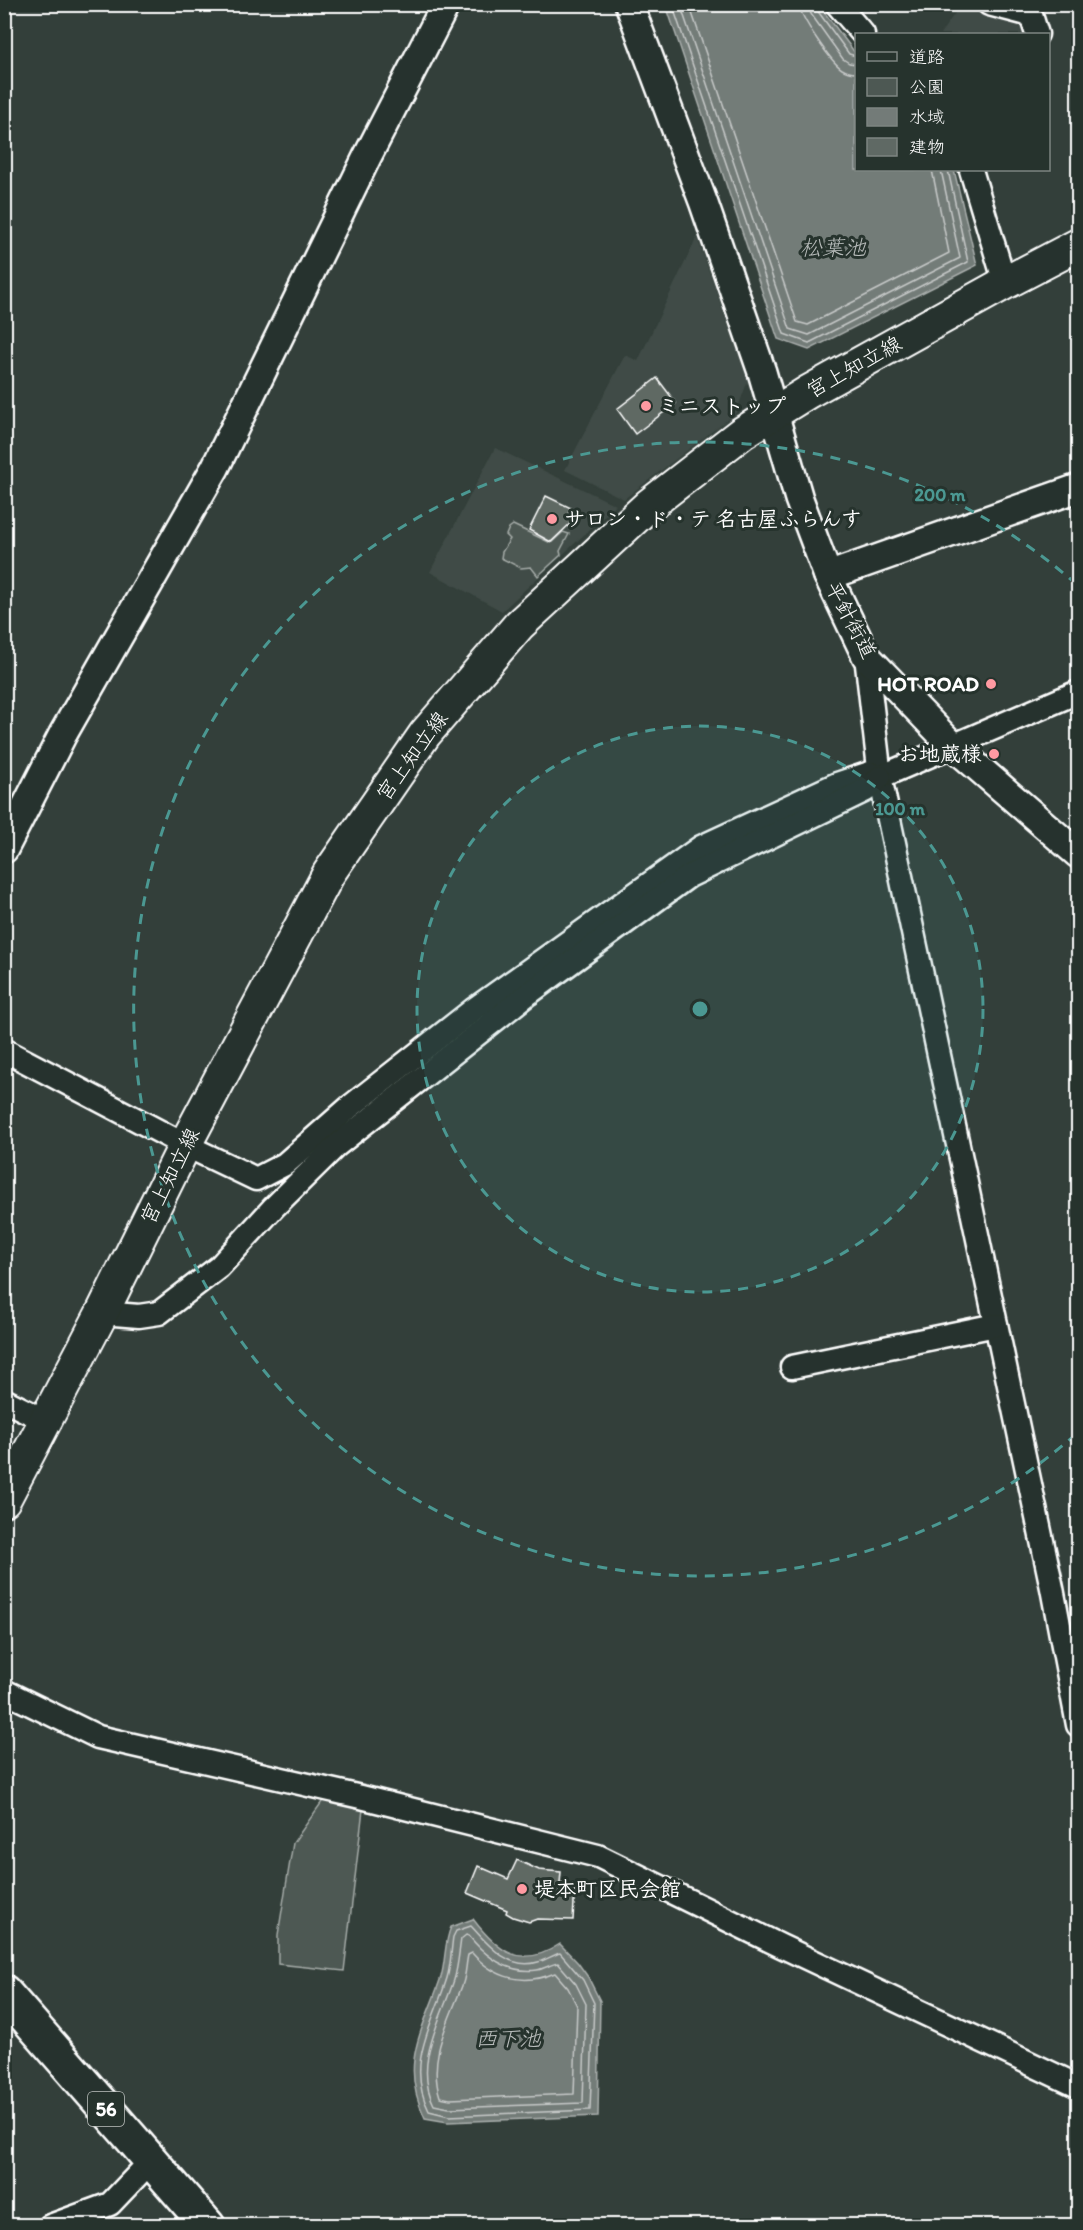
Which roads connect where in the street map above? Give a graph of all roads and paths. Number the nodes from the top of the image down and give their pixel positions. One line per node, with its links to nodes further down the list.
1 (446, 4): 17 (street)
2 (629, 4): 10 (street, 平針街道)
3 (837, 4): 5 (street)
4 (989, 4): 6 (street)
5 (862, 33)
6 (1037, 33)
7 (972, 171): 9 (street)
8 (1078, 245): 9 (main road, 宮上知立線)
9 (1005, 283): 10 (main road, 宮上知立線)
10 (774, 414): 12 (street, 平針街道); 20 (main road, 宮上知立線)
11 (1078, 488): 12 (street)
12 (828, 576): 13 (street, 平針街道)
13 (866, 656): 15 (street, 平針街道); 16 (street)
14 (1078, 692): 15 (street)
15 (952, 745): 16 (street); 18 (street, 平針街道)
16 (880, 777): 20 (street); 21 (street); 22 (street)
17 (4, 849)
18 (1078, 854)
19 (4, 1050): 20 (street)
20 (185, 1145): 21 (main road, 宮上知立線)
21 (102, 1313): 25 (main road, 宮上知立線)
22 (996, 1325): 23 (street); 28 (street)
23 (792, 1366)
24 (4, 1400): 25 (street)
25 (46, 1421): 26 (main road, 宮上知立線)
26 (4, 1500)
27 (4, 1691): 30 (street)
28 (1078, 1725)
29 (4, 1992): 31 (main road, 56)
30 (1078, 2086)
31 (151, 2161): 32 (street); 33 (main road, 56)
32 (50, 2226)
33 (208, 2226)

